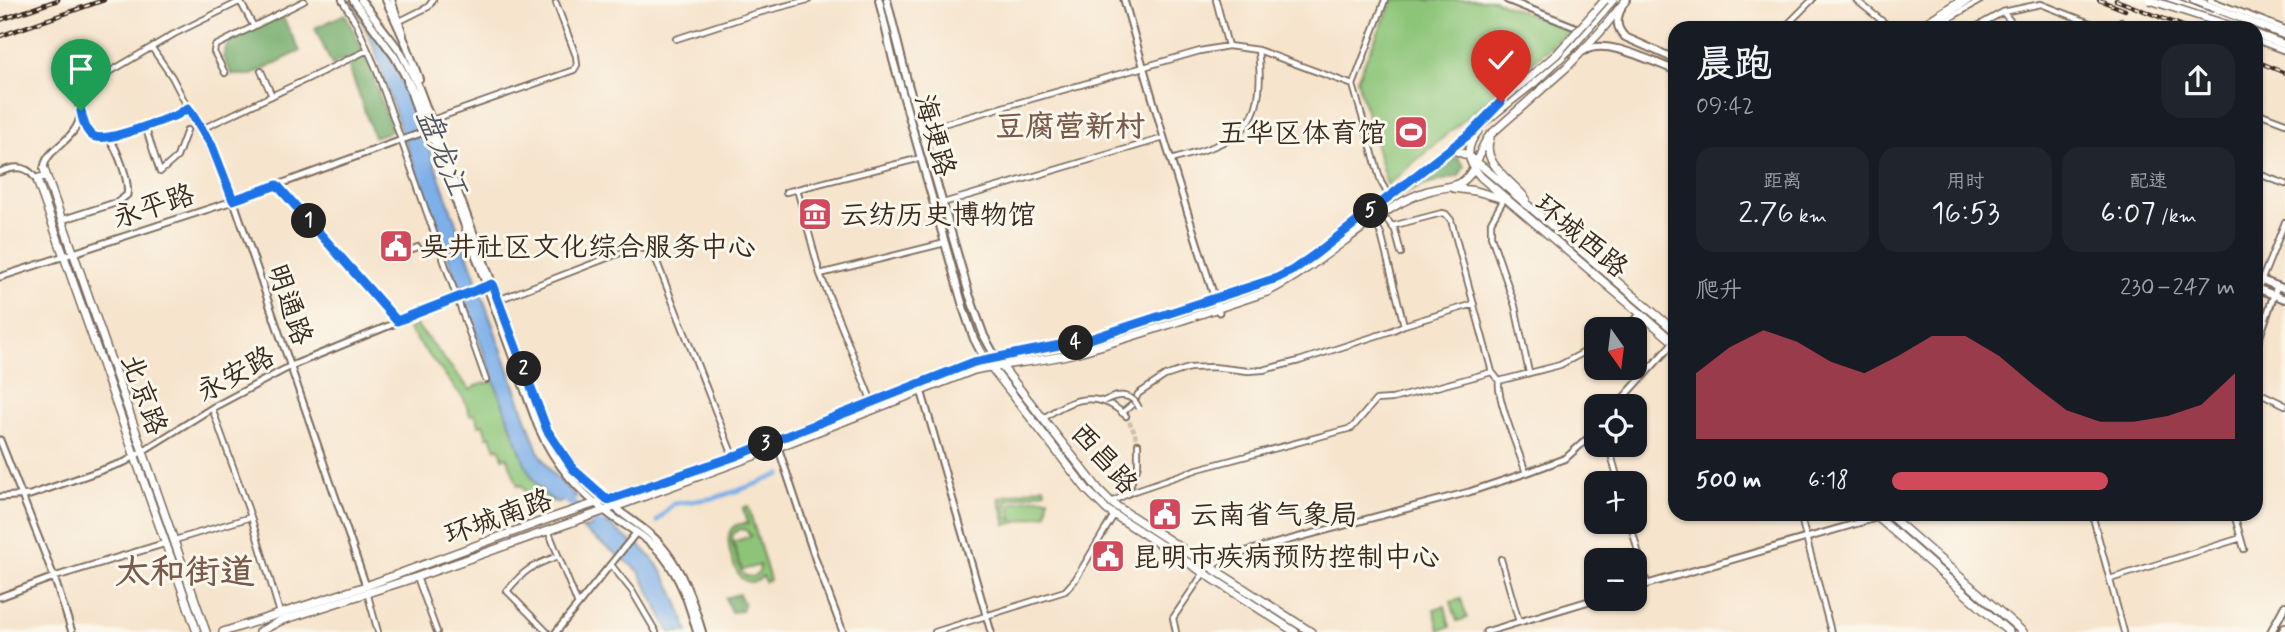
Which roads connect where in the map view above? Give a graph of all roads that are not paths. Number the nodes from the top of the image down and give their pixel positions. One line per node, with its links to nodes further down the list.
1 (342, 0): 58 (street)
2 (353, 0): 67 (main road)
3 (361, 0): 67 (main road)
4 (386, 0): 55 (main road)
5 (392, 0): 32 (street)
6 (433, 0): 32 (street)
7 (808, 0): 52 (street)
8 (879, 0): 95 (main road, 海埂路)
9 (887, 0): 85 (main road, 海埂路)
10 (1124, 0): 65 (street)
11 (1216, 0): 56 (street)
12 (1385, 0): 70 (street)
13 (1507, 0): 30 (street)
14 (1527, 0): 30 (street)
15 (1605, 0): 72 (main road, bridge)
16 (1613, 0): 48 (main road)
17 (1626, 0): 62 (main road); 63 (main road)
18 (1812, 0): 33 (street)
19 (1856, 0): 34 (street)
20 (1959, 0): 35 (street)
21 (1968, 0): 36 (main road)
22 (1981, 0): 37 (street)
23 (2152, 0): 41 (street); 42 (main road, bridge)
24 (2171, 0): 43 (main road, bridge)
25 (2193, 0): 44 (main road)
26 (2210, 0): 47 (street)
27 (241, 1): 45 (street); 57 (street)
28 (304, 1): 45 (street)
29 (556, 3): 77 (street)
30 (1520, 5): 48 (street)
31 (2003, 12): 38 (street); 39 (street); 40 (street)
32 (400, 21): 55 (street)
33 (1791, 21)
34 (1882, 21)
35 (1927, 21)
36 (1934, 21)
37 (1945, 21)
38 (1986, 21)
39 (2010, 21)
40 (2085, 21)
41 (2207, 21)
42 (2219, 21)
43 (2224, 21)
44 (2247, 21)
45 (253, 26): 69 (street)
46 (2263, 27): 51 (main road)
47 (2285, 29)
48 (1584, 34): 78 (main road)
49 (2263, 36): 54 (main road)
50 (2263, 36): 54 (main road)
51 (2285, 36)
52 (676, 38)
53 (2263, 43): 60 (street)
54 (2285, 44)
55 (407, 46): 77 (main road)
56 (1228, 46): 59 (street); 65 (street)
57 (152, 48): 73 (street, 明通路); 74 (street)
58 (368, 50): 71 (street); 90 (street)
59 (1258, 50): 70 (street); 96 (street)
60 (2285, 51)
61 (1628, 53): 62 (main road); 63 (main road); 66 (main road)
62 (1660, 53): 64 (main road)
63 (1580, 54): 76 (main road)
64 (1668, 56)
65 (1144, 67): 85 (street); 89 (street)
66 (1668, 67)
67 (407, 70): 77 (main road); 77 (main road); 86 (main road)
68 (261, 71): 71 (street)
69 (225, 73)
70 (1353, 85): 108 (street)
71 (272, 96): 82 (street)
72 (1504, 99): 78 (main road); 87 (main road)
73 (188, 108): 80 (street); 82 (street, 明通路)
74 (81, 111): 81 (street); 99 (street)
75 (2263, 115): 79 (street)
76 (1504, 122): 83 (main road); 112 (main road)
77 (430, 123): 91 (main road); 125 (main road)
78 (1484, 123): 83 (main road); 87 (main road)
79 (2285, 123)
80 (145, 125): 84 (street); 88 (street)
81 (86, 128): 88 (street)
82 (202, 129): 109 (street, 明通路)
83 (1496, 129): 97 (main road)
84 (187, 130)
85 (922, 130): 111 (main road, 海埂路)
86 (423, 133): 90 (street, 永平路); 91 (main road)
87 (1474, 133): 93 (main road); 94 (main road)
88 (109, 138): 114 (street)
89 (1164, 138): 96 (street); 111 (street)
90 (402, 139): 104 (street, 永平路); 130 (street)
91 (434, 143): 125 (main road)
92 (1456, 151): 93 (main road); 94 (main road); 101 (main road)
93 (1441, 156): 108 (main road)
94 (1468, 156): 97 (main road, 环城西路)
95 (921, 158): 106 (street); 116 (main road, 海埂路)
96 (1171, 160): 131 (street)
97 (1475, 165): 101 (main road); 110 (main road, 环城西路); 112 (main road, 环城西路)
98 (0, 172): 102 (street)
99 (45, 173): 102 (main road); 114 (main road, 北京路)
100 (2263, 176): 103 (street)
101 (1466, 179): 105 (main road)
102 (38, 183): 119 (main road, 北京路)
103 (2285, 184)
104 (277, 185): 109 (street, 永平路); 138 (street)
105 (1441, 188): 110 (main road); 113 (main road)
106 (797, 189): 107 (street); 122 (street)
107 (786, 192)
108 (1390, 197): 113 (main road)
109 (233, 200): 119 (street, 永平路); 147 (street, 明通路)
110 (1507, 201): 136 (main road, 环城西路); 149 (street)
111 (943, 203): 145 (main road, 海埂路)
112 (1537, 214): 140 (main road, 环城西路)
113 (1372, 217): 131 (main road, 环城南路); 135 (main road, 环城南路); 139 (street)
114 (62, 220): 119 (main road, 北京路)
115 (2285, 222): 121 (street)
116 (945, 243): 122 (street); 146 (main road, 海埂路)
117 (418, 247): 120 (street)
118 (1401, 253): 134 (street)
119 (69, 255): 123 (street, 永平路); 166 (main road, 北京路); 167 (main road, 北京路)
120 (394, 256)
121 (2263, 270)
122 (820, 274): 156 (street)
123 (0, 277)
124 (2263, 281): 126 (main road)
125 (486, 286): 130 (street, 永安路); 133 (main road); 168 (main road)
126 (2277, 286): 127 (main road); 129 (street)
127 (2285, 289)
128 (2263, 291): 129 (main road)
129 (2274, 295): 132 (main road); 141 (street)
130 (459, 296): 138 (street, 永安路); 150 (street)
131 (1214, 299): 135 (street); 145 (main road, 环城南路)
132 (2285, 299)
133 (498, 300): 165 (main road); 169 (street)
134 (1474, 304): 139 (street); 148 (street)
135 (1219, 310): 145 (main road, 环城南路)
136 (1641, 313): 137 (street); 142 (main road, 环城西路)
137 (1637, 317)
138 (397, 321): 147 (street, 永安路)
139 (1404, 325): 155 (street)
140 (1668, 325)
141 (2263, 327)
142 (1668, 337)
143 (1668, 349): 153 (street)
144 (1584, 352): 149 (street)
145 (998, 361): 146 (main road, 环城南路); 160 (main road, 西昌路)
146 (988, 363): 152 (main road, 环城南路); 156 (main road, 环城南路); 178 (main road, 西昌路)
147 (290, 366): 158 (street, 永安路); 201 (street, 明通路)
148 (1492, 372): 151 (street); 171 (street)
149 (1529, 373): 151 (street)
150 (486, 380)
151 (1499, 381): 170 (street)
152 (920, 390): 164 (main road, 环城南路); 207 (street)
153 (1627, 394)
154 (2263, 394): 157 (street)
155 (1104, 401): 159 (street, bridge); 160 (street)
156 (872, 402): 169 (main road, 环城南路)
157 (2285, 405)
158 (212, 408): 166 (street, 永安路); 179 (street)
159 (1139, 408)
160 (1043, 420): 174 (main road, 西昌路)
161 (0, 440): 173 (street)
162 (1584, 442): 170 (street)
163 (1138, 444): 171 (street)
164 (778, 447): 176 (main road, 环城南路); 221 (street)
165 (559, 450): 168 (main road); 176 (main road)
166 (143, 451): 167 (street, 永安路); 190 (main road, 北京路)
167 (135, 456): 173 (street, 永安路); 190 (main road, 北京路)
168 (553, 457): 175 (main road)
169 (733, 457): 176 (main road, 环城南路)
170 (1526, 473): 195 (street)
171 (1127, 494): 174 (street)
172 (0, 497): 173 (street, 永安路)
173 (22, 497): 197 (street)
174 (1111, 502): 195 (main road, 西昌路)
175 (598, 504): 176 (main road, 环城南路); 177 (main road); 201 (main road, 环城南路)
176 (612, 504): 177 (main road, 环城南路); 220 (main road)
177 (605, 510): 186 (main road, 环城南路); 187 (main road)
178 (1114, 515): 196 (main road, 西昌路); 207 (street)
179 (251, 517): 190 (street); 206 (street)
180 (1802, 521): 189 (street)
181 (1861, 521): 189 (street)
182 (1882, 521): 229 (main road)
183 (1895, 521): 230 (main road)
184 (2094, 521): 199 (street)
185 (2236, 521): 188 (street)
186 (548, 529): 192 (street); 198 (main road, 环城南路)
187 (636, 533): 194 (street); 220 (main road)
188 (2241, 538): 191 (street); 199 (street)
189 (1806, 540): 200 (street); 228 (street)
190 (169, 541): 197 (street); 211 (main road, 北京路); 212 (main road, 北京路)
191 (2244, 549)
192 (558, 556): 204 (street); 217 (street)
193 (1501, 559): 208 (street)
194 (612, 566): 204 (street); 219 (street)
195 (1211, 567): 226 (main road, 西昌路)
196 (1203, 574): 224 (street); 225 (main road, 西昌路)
197 (54, 577): 202 (street); 210 (street)
198 (417, 577): 201 (main road, 环城南路); 216 (street)
199 (2109, 579): 231 (street)
200 (1647, 584)
201 (366, 589): 206 (main road, 环城南路); 214 (main road, 环城南路); 215 (street)
202 (0, 597)
203 (1584, 603): 208 (street)
204 (578, 605): 218 (street)
205 (2285, 606): 232 (main road)
206 (280, 615): 213 (main road, 环城南路)
207 (987, 616): 222 (street); 223 (street)
208 (1520, 622): 227 (street)
209 (2285, 627): 233 (main road)
210 (72, 632)
211 (197, 632)
212 (206, 632)
213 (223, 632)
214 (259, 632)
215 (378, 632)
216 (436, 632)
217 (547, 632)
218 (556, 632)
219 (656, 632)
220 (699, 632)
221 (843, 632)
222 (935, 632)
223 (991, 632)
224 (1176, 632)
225 (1295, 632)
226 (1311, 632)
227 (1486, 632)
228 (1830, 632)
229 (2009, 632)
230 (2023, 632)
231 (2124, 632)
232 (2271, 632)
233 (2282, 632)

